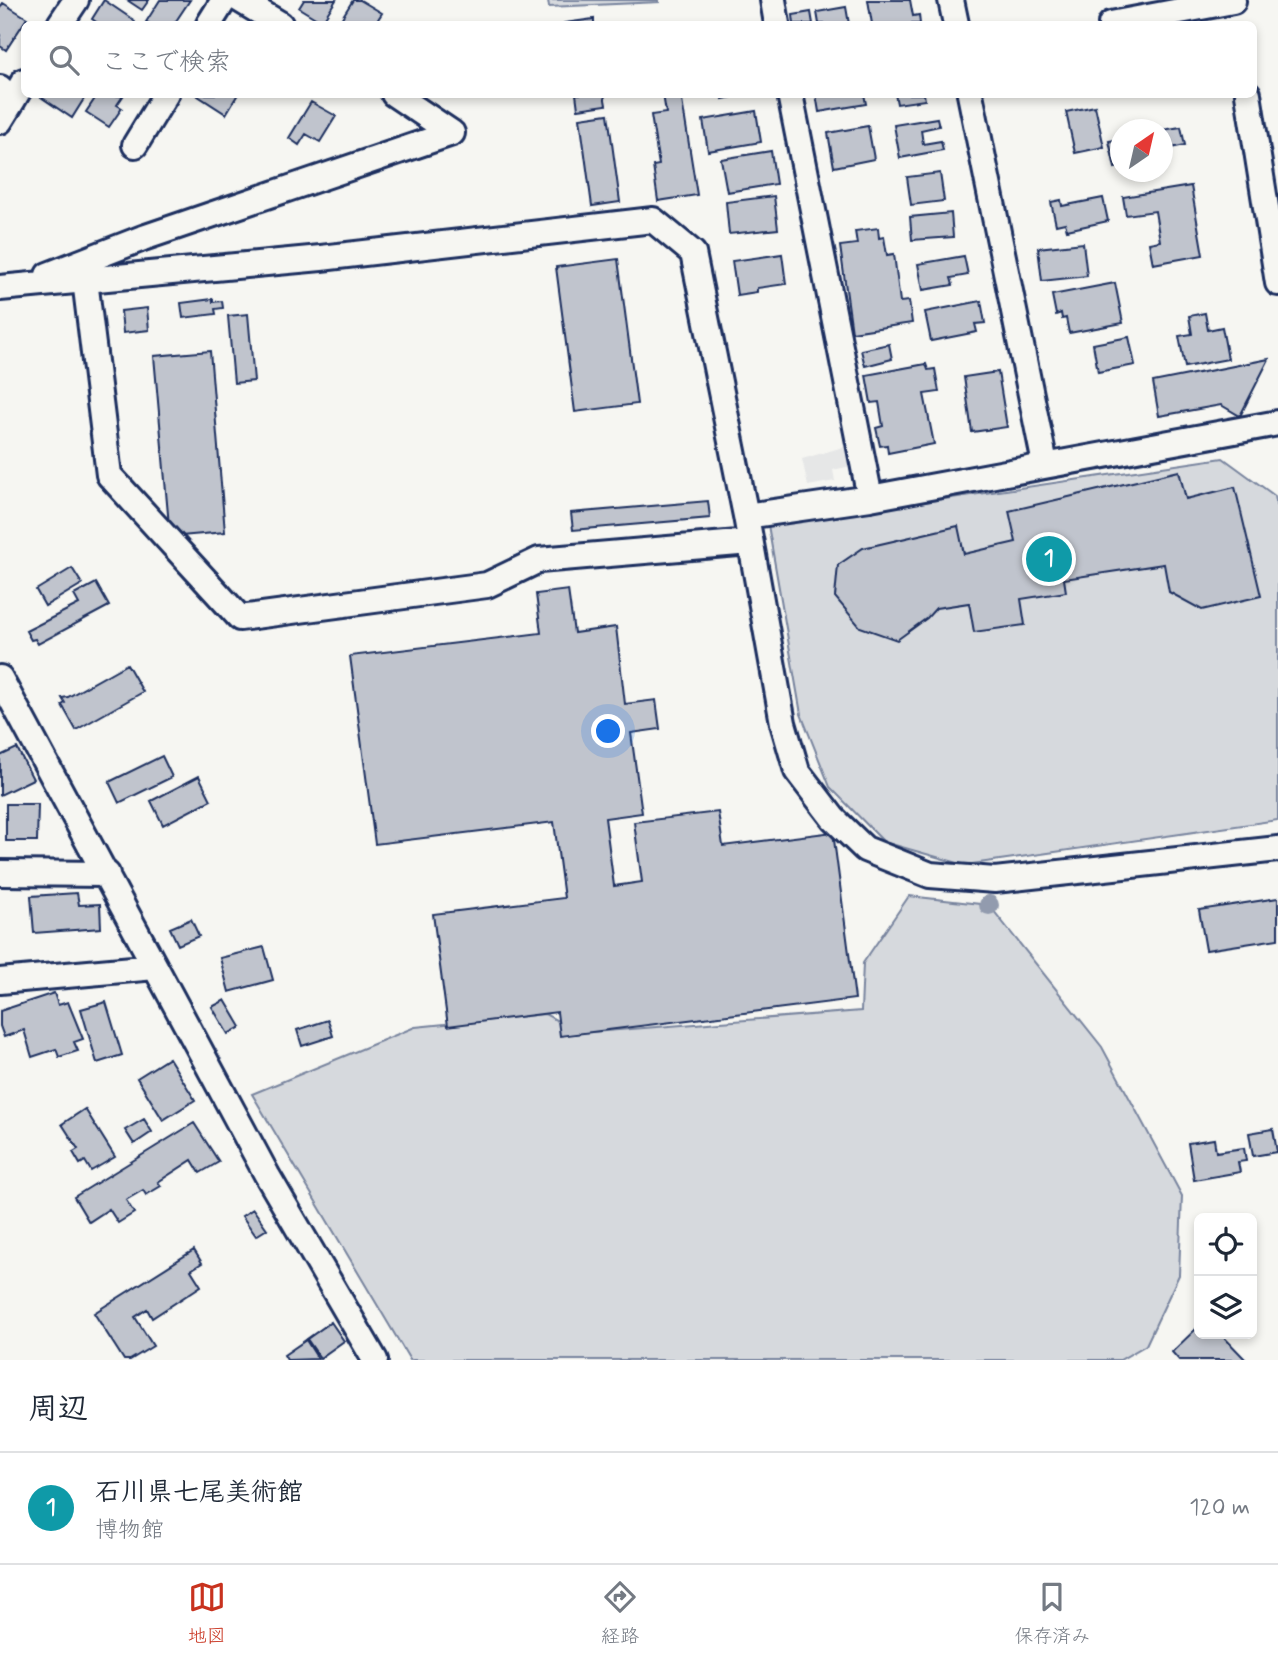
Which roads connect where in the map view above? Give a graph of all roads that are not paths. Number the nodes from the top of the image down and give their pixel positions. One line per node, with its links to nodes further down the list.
1 (76, 0): 7 (street)
2 (224, 0): 8 (street)
3 (240, 0): 9 (street)
4 (773, 0): 10 (street)
5 (951, 0): 11 (street)
6 (1235, 9): 12 (street)
7 (62, 21)
8 (211, 21)
9 (275, 21)
10 (776, 21)
11 (955, 21)
12 (1136, 21)
13 (164, 98): 18 (street)
14 (400, 98): 21 (street)
15 (790, 98): 24 (street)
16 (971, 98): 23 (street)
17 (1249, 98): 20 (street)
18 (135, 145)
19 (85, 280): 21 (street); 25 (street); 26 (street)
20 (1278, 283)
21 (11, 287)
22 (1278, 423): 23 (street)
23 (1045, 464): 24 (street)
24 (870, 498): 25 (street)
25 (746, 516): 26 (street)
26 (750, 542): 28 (street)
27 (0, 678): 30 (street)
28 (1278, 849)
29 (0, 873): 30 (street)
30 (107, 874): 31 (street)
31 (155, 967): 32 (street); 33 (street)
32 (0, 981)
33 (375, 1360)

